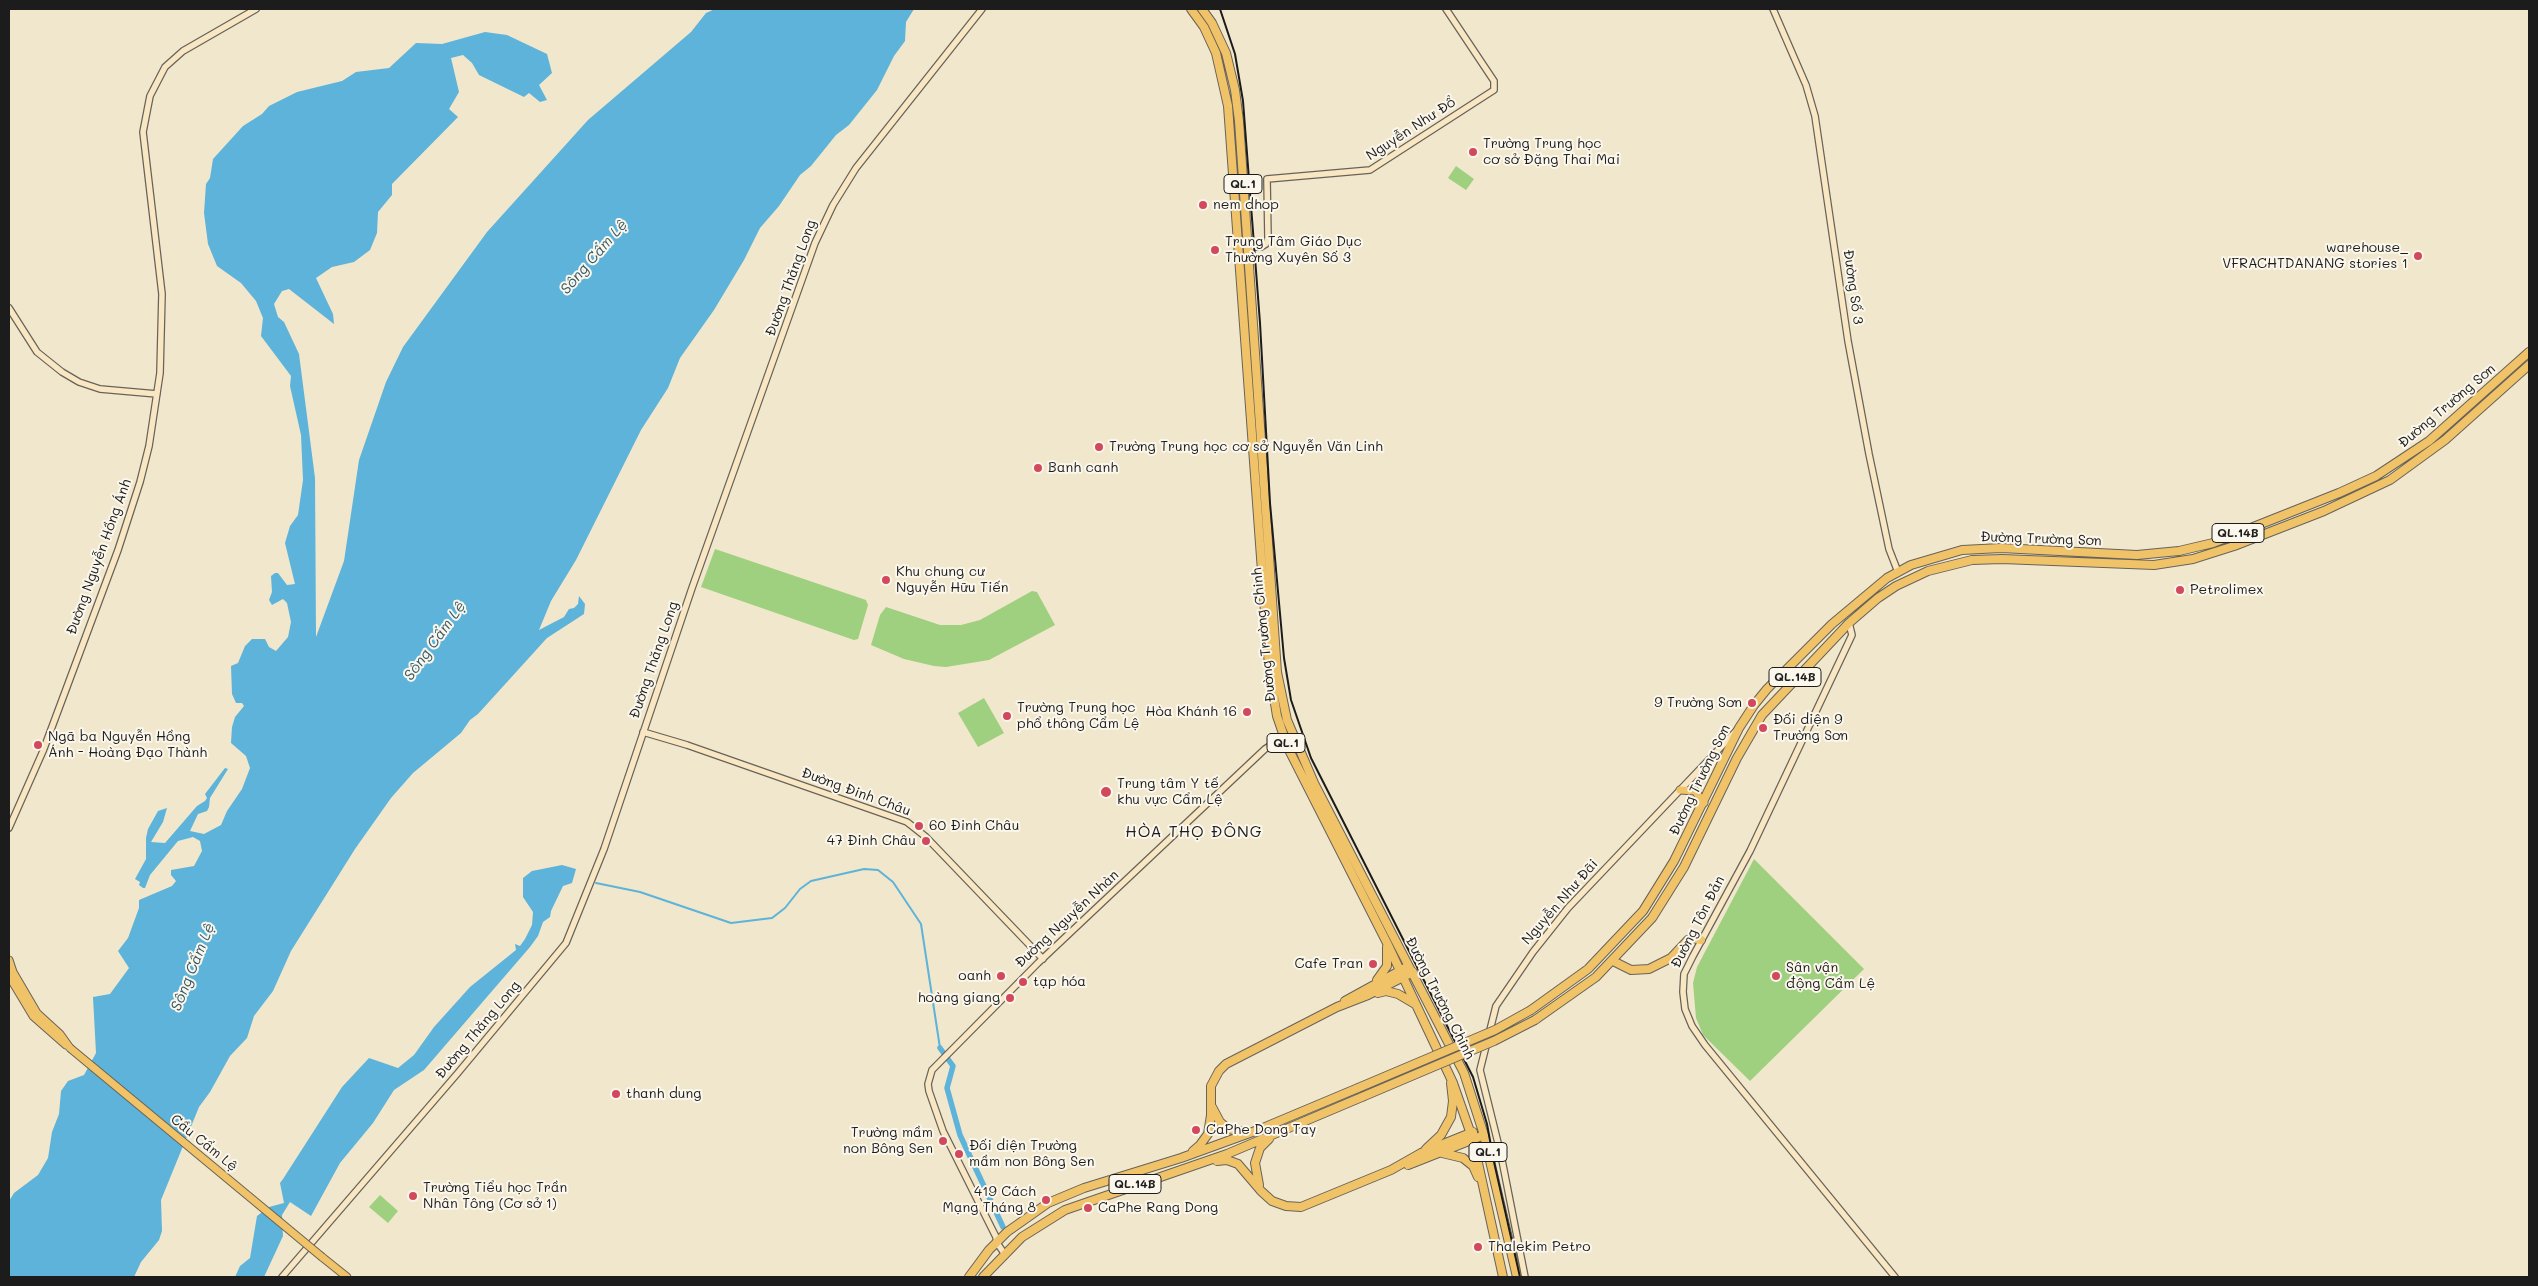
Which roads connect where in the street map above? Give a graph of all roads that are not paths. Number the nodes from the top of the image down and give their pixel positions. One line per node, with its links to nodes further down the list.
1 (256, 9): 11 (street, Đường Nguyễn Hồng Ánh)
2 (982, 9): 17 (street, Đường Thăng Long)
3 (1191, 9): 18 (highway, Đường Trường Chinh / QL.1)
4 (1202, 9): 7 (highway, Đường Trường Chinh / QL.1)
5 (1446, 9): 7 (street, Nguyễn Như Đổ)
6 (1773, 9): 14 (street, Đường Số 3)
7 (1247, 247): 27 (highway, Đường Trường Chinh / QL.1)
8 (9, 308): 11 (street)
9 (2529, 352): 12 (highway, Đường Trường Sơn / QL.14B)
10 (2529, 365): 13 (highway, Đường Trường Sơn / QL.14B)
11 (158, 394): 21 (street, Đường Nguyễn Hồng Ánh)
12 (2305, 506): 13 (main road); 14 (highway, Đường Trường Sơn / QL.14B)
13 (2309, 516): 15 (highway, Đường Trường Sơn / QL.14B)
14 (1898, 572): 16 (highway, Đường Trường Sơn / QL.14B)
15 (1848, 624): 22 (street, Đường Tôn Đản); 26 (highway, Đường Trường Sơn / QL.14B)
16 (1739, 728): 19 (street, Nguyễn Như Đãi); 20 (highway, Đường Trường Sơn / QL.14B)
17 (643, 732): 24 (street, Đường Đinh Châu); 51 (street, Đường Thăng Long)
18 (1284, 737): 23 (highway, Đường Trường Chinh / QL.1); 24 (street, Đường Nguyễn Nhàn)
19 (1680, 790): 20 (main road); 57 (street, Nguyễn Như Đãi)
20 (1704, 803): 37 (highway, Đường Trường Sơn / QL.14B, bridge)
21 (9, 828)
22 (1701, 940): 26 (highway); 58 (street, Đường Tôn Đản)
23 (1387, 943): 28 (highway, Đường Trường Chinh / QL.1); 30 (highway)
24 (1043, 959): 49 (street, Đường Nguyễn Nhàn)
25 (9, 960): 34 (main road)
26 (1613, 961): 39 (highway, Đường Trường Sơn / QL.14B, bridge)
27 (1411, 969): 28 (highway); 38 (highway, Đường Trường Chinh / QL.1)
28 (1402, 974): 30 (highway); 31 (highway); 32 (highway, Đường Trường Chinh / QL.1)
29 (9, 976): 34 (main road)
30 (1374, 984): 33 (highway)
31 (1368, 995): 32 (highway); 33 (highway)
32 (1417, 1006): 35 (highway, Đường Trường Chinh / QL.1)
33 (1338, 1007): 36 (highway)
34 (70, 1048): 52 (main road, Cầu Cẩm Lệ, bridge)
35 (1452, 1079): 40 (highway, Đường Trường Chinh / QL.1); 41 (highway); 42 (highway)
36 (1210, 1101): 37 (highway); 44 (highway)
37 (1258, 1130): 44 (highway, QL.14B)
38 (1483, 1132): 40 (highway); 56 (highway, Đường Trường Chinh / QL.1)
39 (1276, 1135): 45 (highway, QL.14B); 48 (highway)
40 (1472, 1136): 41 (highway); 43 (highway); 47 (highway, Đường Trường Chinh / QL.1)
41 (1430, 1150): 42 (highway)
42 (1421, 1153): 46 (highway)
43 (1440, 1153): 46 (highway); 47 (highway)
44 (1181, 1158): 49 (highway, QL.14B)
45 (1205, 1162): 48 (highway); 50 (highway, QL.14B)
46 (1391, 1170): 48 (highway)
47 (1484, 1190): 55 (highway, Đường Trường Chinh / QL.1)
48 (1261, 1192)
49 (996, 1243): 50 (street, Đường Nguyễn Nhàn); 53 (highway, QL.14B)
50 (1004, 1253): 54 (highway, QL.14B)
51 (282, 1277)
52 (347, 1277)
53 (969, 1277)
54 (983, 1277)
55 (1503, 1277)
56 (1517, 1277)
57 (1525, 1277)
58 (1895, 1277)

